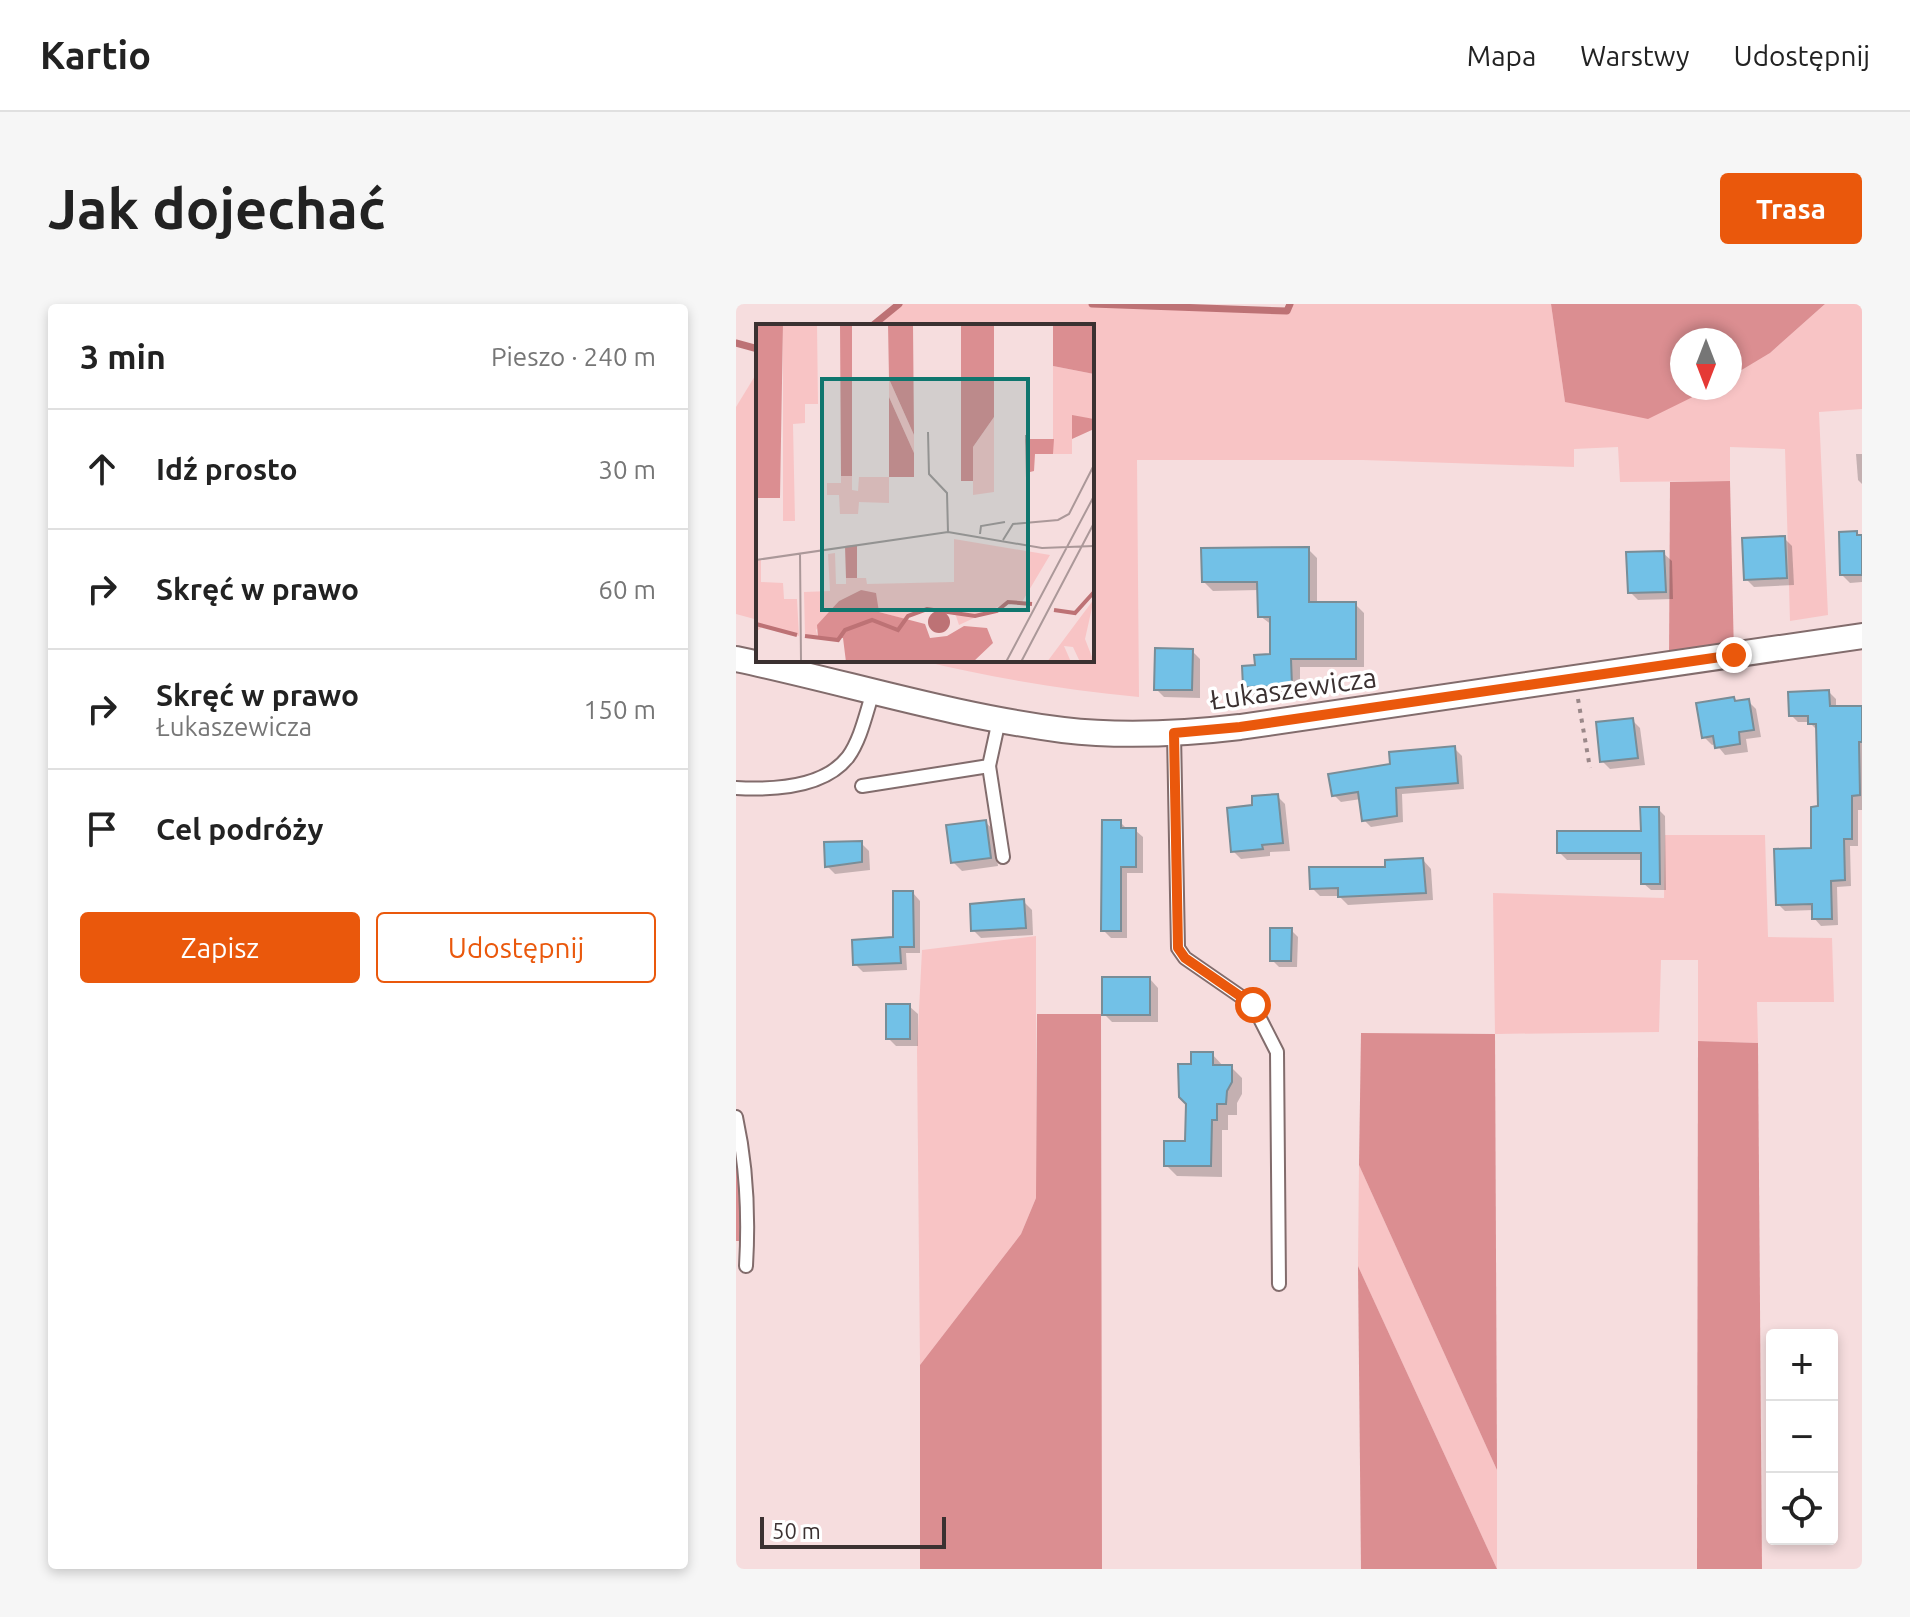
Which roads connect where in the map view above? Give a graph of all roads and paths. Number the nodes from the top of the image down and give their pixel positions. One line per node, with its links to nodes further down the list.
1 (1862, 636): 3 (street, Łukaszewicza)
2 (736, 659): 4 (street, Łukaszewicza)
3 (1574, 679): 6 (street, Łukaszewicza); 8 (path)
4 (873, 692): 5 (street, Łukaszewicza); 10 (lane)
5 (999, 720): 6 (street, Łukaszewicza); 7 (lane)
6 (1174, 733): 14 (lane)
7 (989, 766): 9 (lane); 11 (lane)
8 (1590, 768)
9 (862, 786)
10 (736, 788)
11 (1003, 857)
12 (736, 1117): 13 (lane)
13 (746, 1266)
14 (1279, 1284)

